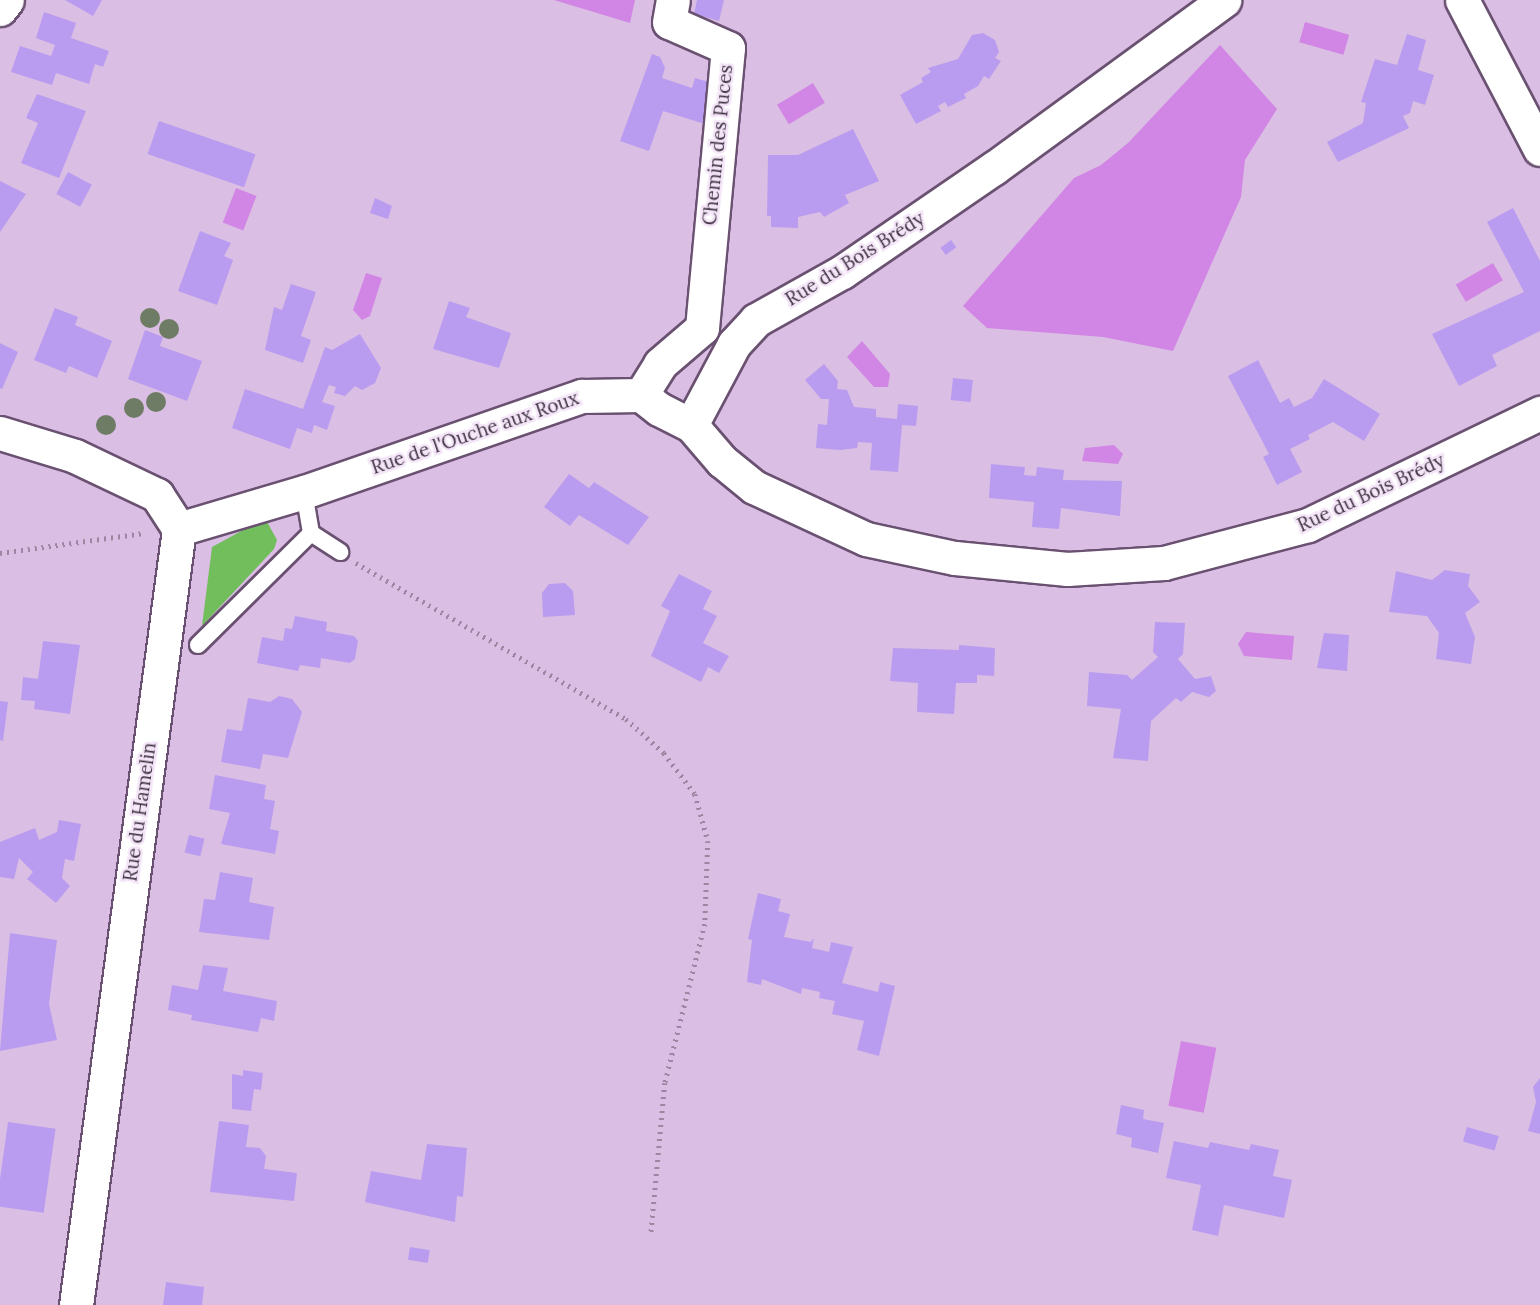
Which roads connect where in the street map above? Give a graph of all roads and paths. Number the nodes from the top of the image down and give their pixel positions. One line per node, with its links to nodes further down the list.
1 (7, 0): 5 (street)
2 (673, 0): 7 (street, Chemin des Puces)
3 (1224, 0): 9 (street, Rue du Bois Brédy)
4 (1462, 0): 6 (street)
5 (0, 9)
6 (1540, 149)
7 (642, 395): 9 (street, Rue du Bois Brédy); 11 (street, Rue de l'Ouche aux Roux)
8 (1540, 413): 9 (street, Rue du Bois Brédy)
9 (691, 425)
10 (0, 433): 12 (street)
11 (304, 492): 12 (street, Rue de l'Ouche aux Roux); 13 (lane)
12 (179, 529): 15 (path); 18 (street, Rue du Hamelin)
13 (311, 533): 14 (lane); 16 (lane)
14 (340, 552): 17 (path)
15 (0, 553)
16 (198, 645)
17 (651, 1233)
18 (76, 1305)

